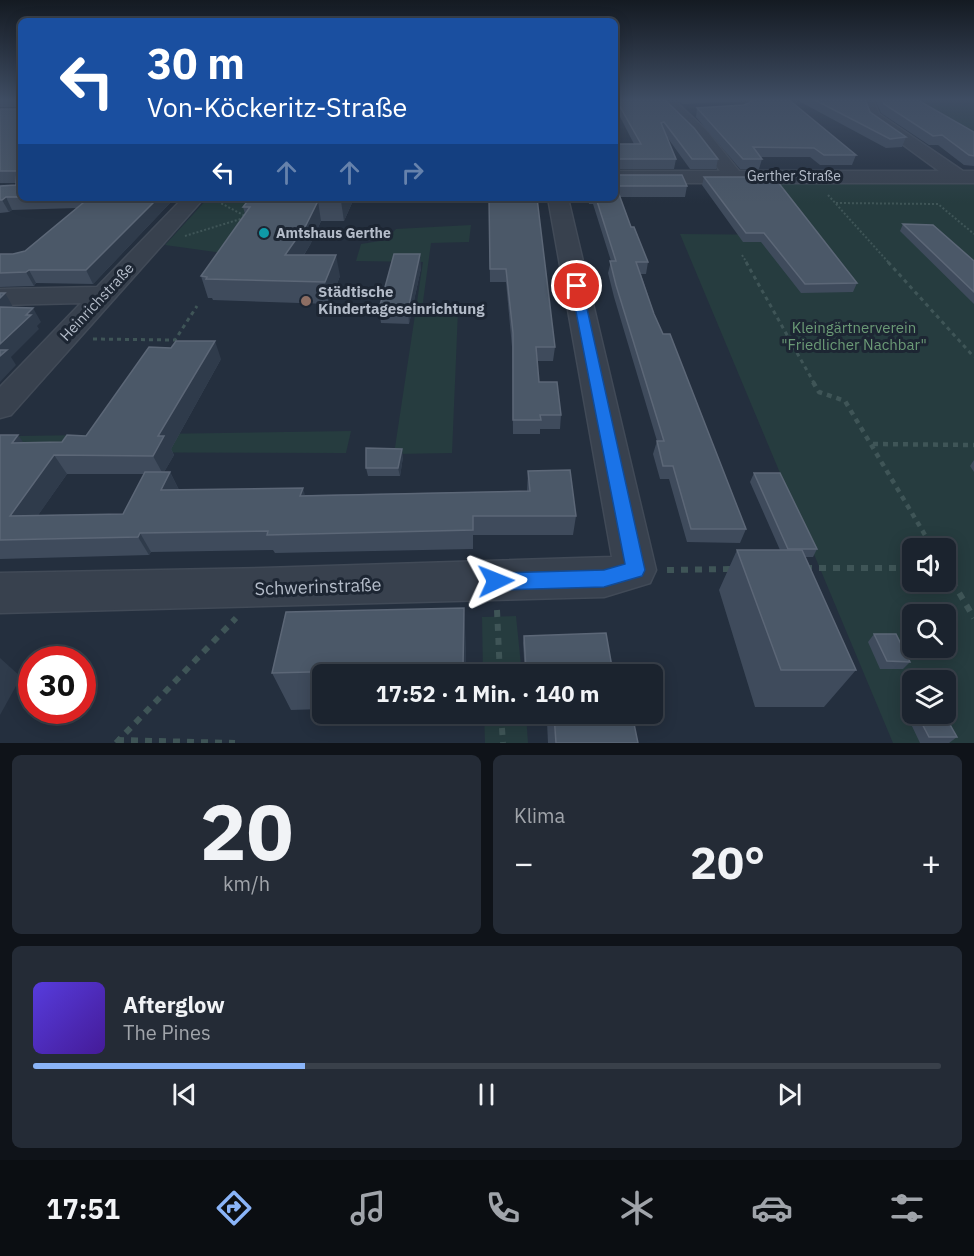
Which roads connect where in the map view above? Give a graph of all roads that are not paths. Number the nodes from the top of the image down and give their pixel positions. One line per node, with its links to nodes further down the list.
1 (701, 134): 3 (street)
2 (900, 134): 5 (street)
3 (733, 176): 4 (street, Gerther Straße); 5 (street, Gerther Straße)
4 (618, 177)
5 (965, 177)
6 (191, 201): 8 (street, Heinrichstraße)
7 (559, 201): 11 (street, Schwerinstraße)
8 (104, 295): 9 (street); 10 (street, Heinrichstraße)
9 (0, 297)
10 (0, 407)
11 (0, 592)

